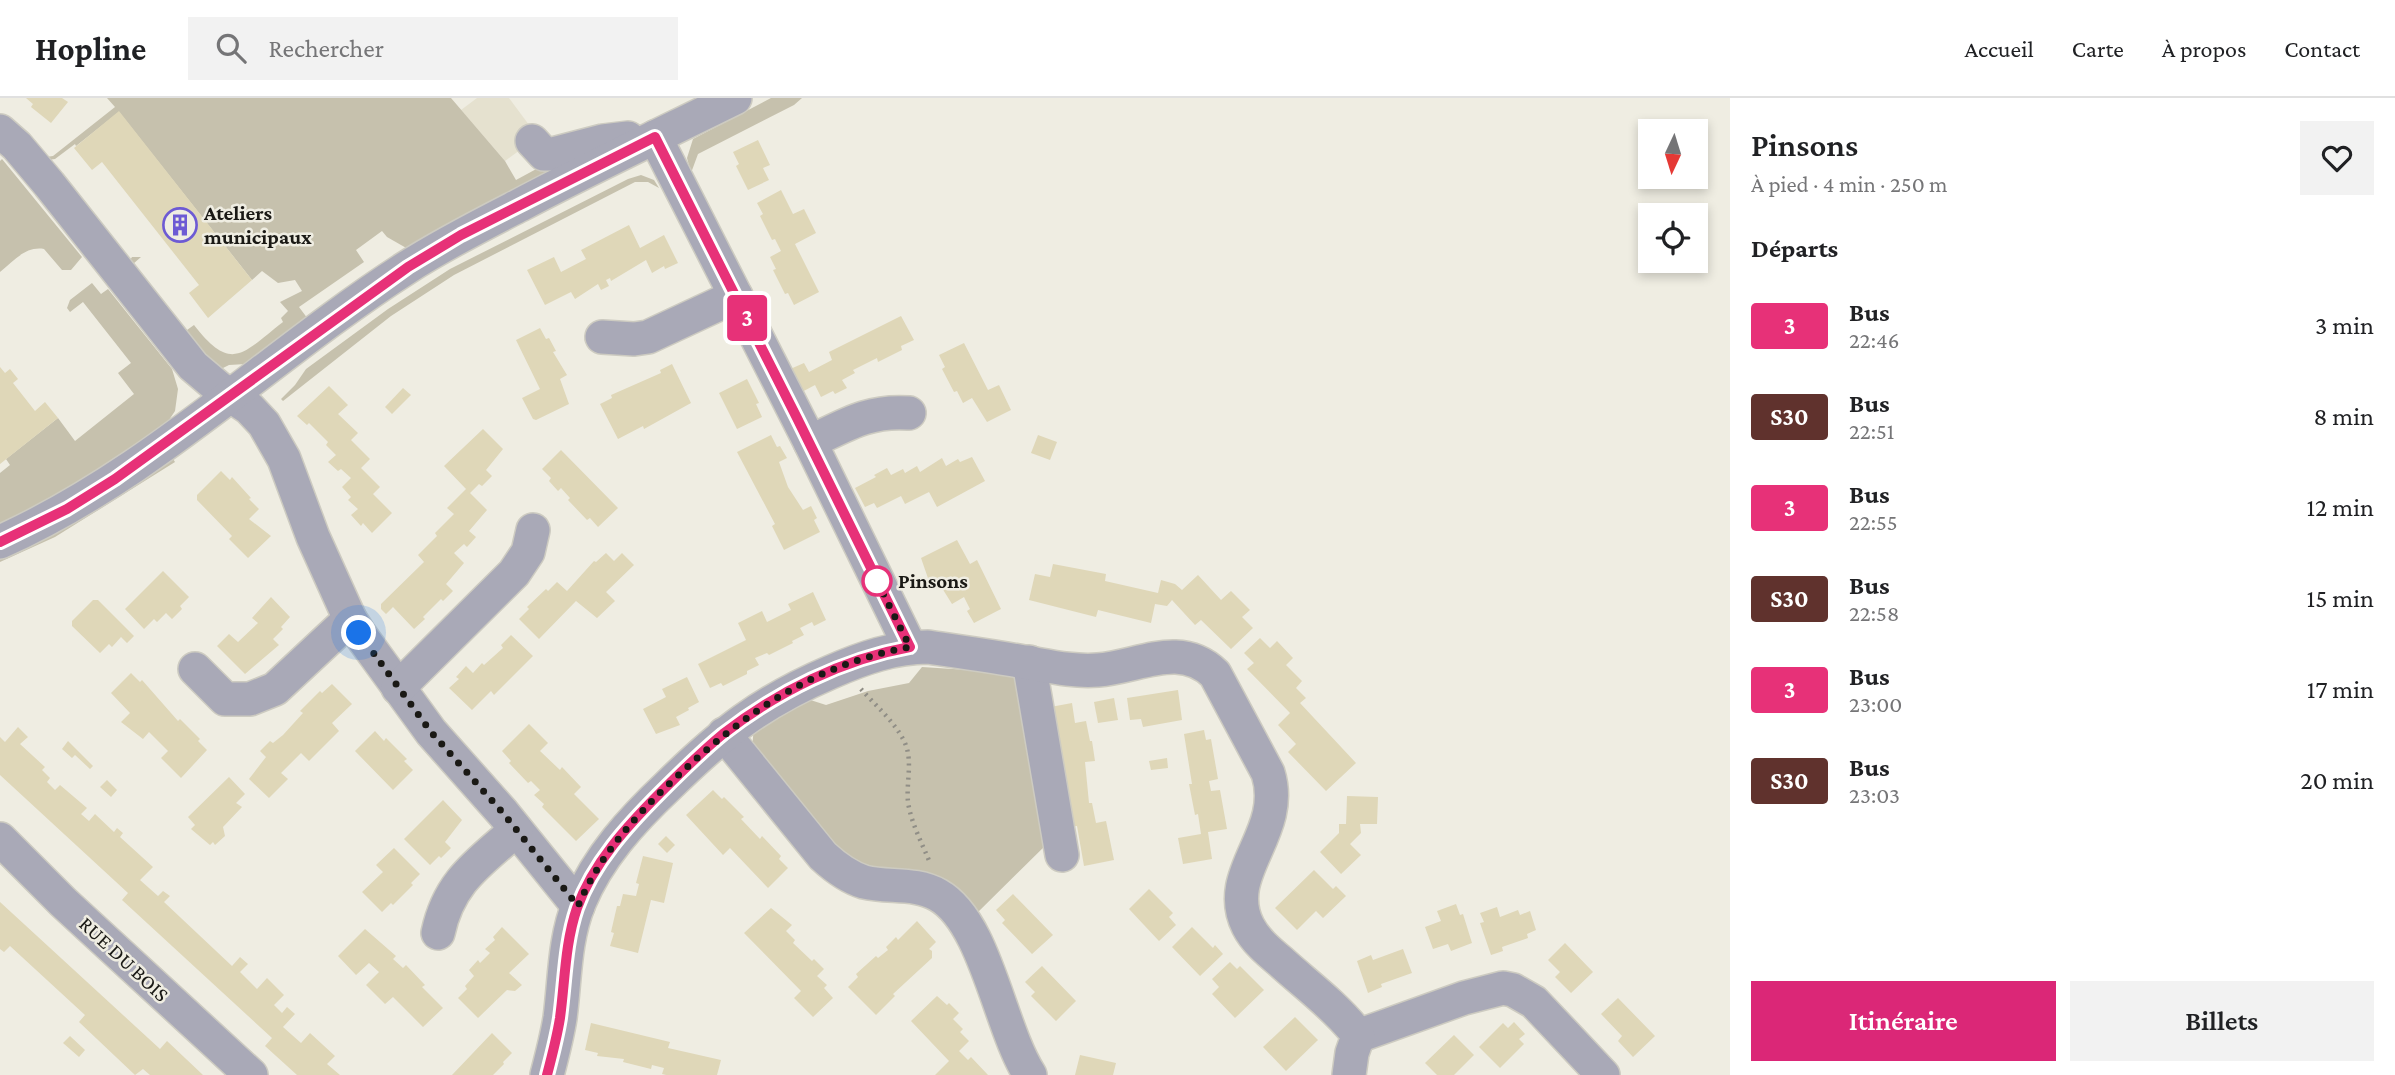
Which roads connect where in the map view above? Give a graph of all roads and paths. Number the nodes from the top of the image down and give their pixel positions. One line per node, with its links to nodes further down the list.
1 (735, 98): 2 (street)
2 (655, 137): 4 (street); 5 (street); 7 (street)
3 (8, 138): 7 (street)
4 (533, 141)
5 (736, 296): 6 (street); 9 (street)
6 (602, 337)
7 (231, 396): 11 (street); 12 (street)
8 (909, 413): 9 (street)
9 (810, 442): 13 (street)
10 (533, 530): 17 (street)
11 (0, 542)
12 (350, 619): 16 (street); 17 (street)
13 (910, 647): 14 (street); 15 (street)
14 (1029, 662): 21 (street); 25 (street)
15 (842, 667): 18 (street); 22 (path)
16 (195, 668)
17 (398, 688): 19 (street)
18 (724, 734): 22 (street); 23 (street)
19 (516, 830): 23 (street); 24 (street)
20 (0, 839): 26 (street, RUE DU BOIS)
21 (1062, 855)
22 (938, 895): 28 (street)
23 (578, 906): 27 (street)
24 (438, 933)
25 (1358, 1036): 29 (street); 30 (street)
26 (251, 1075)
27 (547, 1075)
28 (1030, 1075)
29 (1349, 1075)
30 (1603, 1075)

